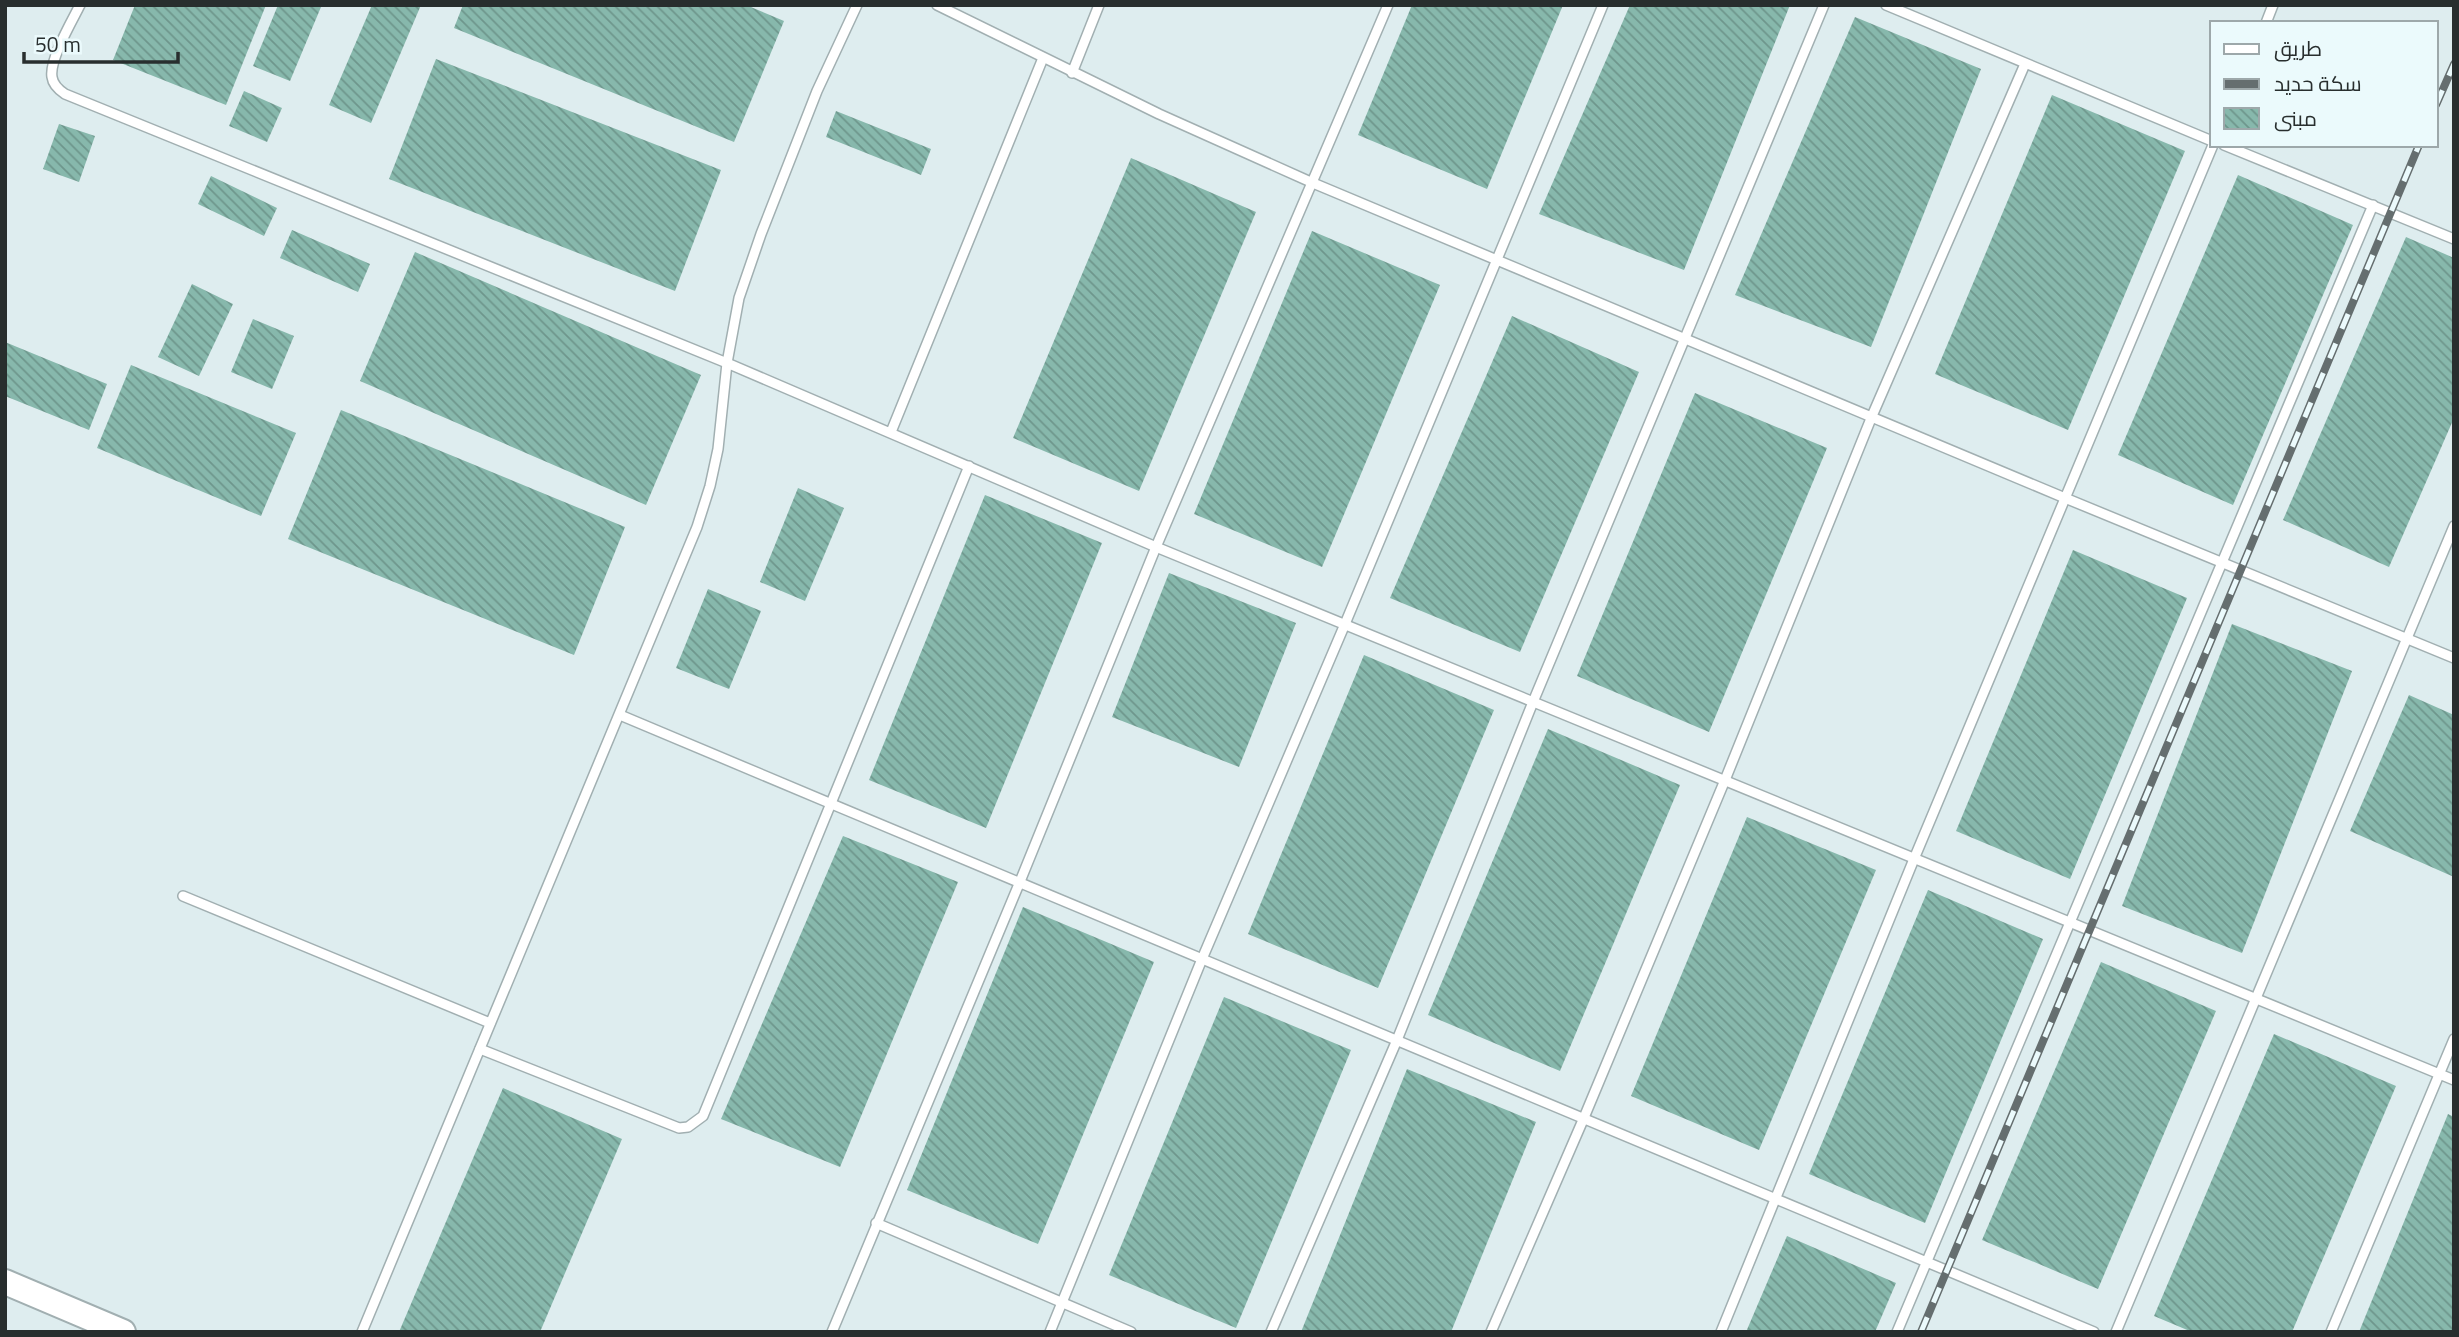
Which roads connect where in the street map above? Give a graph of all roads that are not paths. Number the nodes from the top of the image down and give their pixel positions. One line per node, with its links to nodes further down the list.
1 (80, 5): 20 (lane)
2 (857, 5): 20 (lane)
3 (937, 5): 9 (lane)
4 (1099, 5): 11 (lane)
5 (1388, 5): 15 (lane)
6 (1603, 5): 18 (lane)
7 (1824, 5): 19 (lane)
8 (1886, 5): 10 (lane)
9 (1043, 58): 11 (lane); 22 (lane)
10 (2025, 64): 12 (lane); 21 (lane)
11 (1072, 72): 15 (lane)
12 (2210, 142)
13 (2211, 147): 24 (lane)
14 (2229, 147): 16 (lane)
15 (1313, 183): 18 (lane); 26 (lane)
16 (2373, 205): 17 (lane); 27 (lane)
17 (2454, 239)
18 (1495, 260): 19 (lane); 28 (lane)
19 (1686, 339): 21 (lane); 31 (lane)
20 (727, 363): 22 (lane); 32 (lane)
21 (1872, 416): 24 (lane); 33 (lane)
22 (891, 432): 23 (lane)
23 (969, 466): 26 (lane); 34 (lane)
24 (2065, 498): 27 (lane); 35 (lane)
25 (2454, 526): 29 (lane)
26 (1156, 547): 28 (lane); 36 (lane)
27 (2222, 564): 29 (lane); 38 (lane)
28 (1345, 625): 31 (lane); 39 (lane)
29 (2407, 640): 30 (lane); 40 (lane)
30 (2454, 659)
31 (1533, 702): 33 (lane); 43 (lane)
32 (620, 715): 34 (lane); 41 (lane)
33 (1725, 780): 35 (lane); 47 (lane)
34 (831, 804): 36 (lane); 44 (lane)
35 (1914, 859): 38 (lane); 48 (lane)
36 (1019, 884): 39 (lane); 49 (lane)
37 (183, 896): 41 (lane)
38 (2070, 923): 40 (lane); 50 (lane)
39 (1202, 959): 43 (lane); 52 (lane)
40 (2255, 999): 45 (lane); 63 (lane)
41 (490, 1023): 44 (lane)
42 (2454, 1039): 45 (lane)
43 (1397, 1040): 47 (lane); 58 (lane)
44 (480, 1049): 54 (lane)
45 (2439, 1074): 46 (lane); 64 (lane)
46 (2454, 1080)
47 (1583, 1120): 48 (lane); 59 (lane)
48 (1776, 1200): 50 (lane); 60 (lane)
49 (876, 1223): 52 (lane); 55 (lane)
50 (1926, 1263): 61 (lane); 62 (lane)
51 (5, 1282): 53 (street)
52 (1062, 1302): 56 (lane); 57 (lane)
53 (123, 1332)
54 (362, 1332)
55 (832, 1332)
56 (1051, 1332)
57 (1131, 1332)
58 (1272, 1332)
59 (1491, 1332)
60 (1721, 1332)
61 (1897, 1332)
62 (2094, 1332)
63 (2116, 1332)
64 (2331, 1332)

